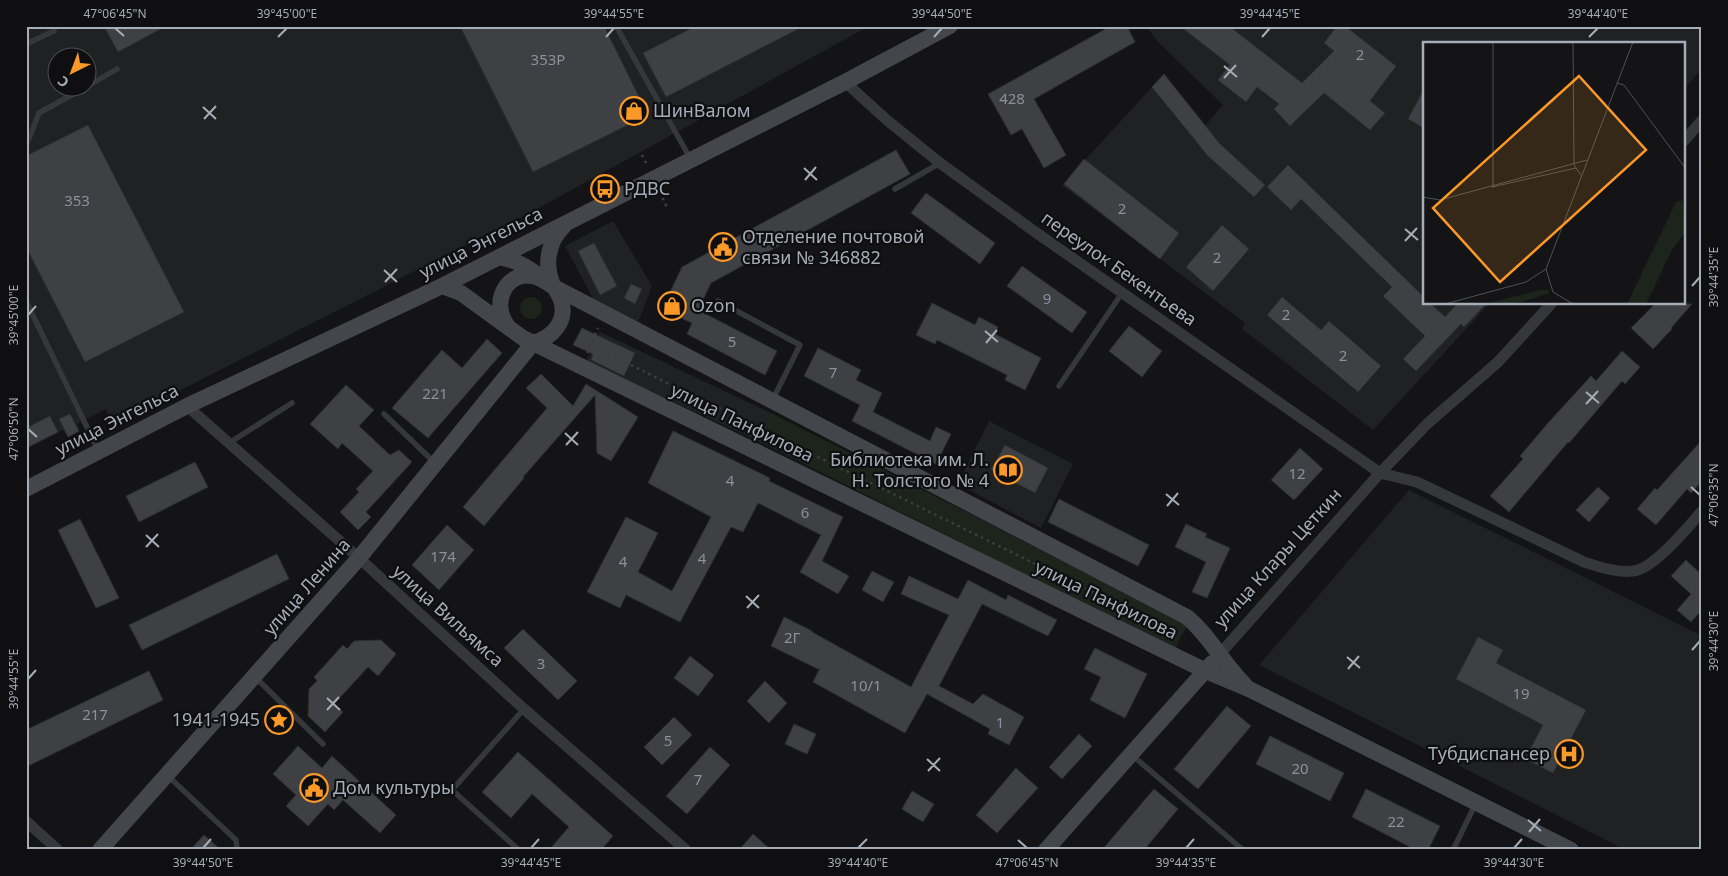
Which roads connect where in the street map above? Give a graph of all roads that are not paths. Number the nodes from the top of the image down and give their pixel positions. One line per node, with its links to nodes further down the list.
1 (616, 26): 12 (lane)
2 (950, 26): 7 (street, улица Энгельса)
3 (54, 31): 4 (lane)
4 (26, 44)
5 (116, 69): 6 (lane)
6 (98, 80)
7 (846, 82): 12 (street, улица Энгельса); 13 (street, переулок Бекентьева)
8 (66, 98): 11 (lane)
9 (1702, 120): 10 (street)
10 (1686, 139)
11 (26, 142)
12 (691, 160): 15 (street, улица Энгельса)
13 (940, 163): 14 (lane); 19 (street, переулок Бекентьева)
14 (895, 189)
15 (570, 221): 16 (street, улица Энгельса); 17 (street)
16 (499, 257): 17 (street, улица Панфилова); 18 (street, улица Энгельса)
17 (550, 284): 23 (street); 24 (street); 26 (street, улица Панфилова)
18 (442, 286): 23 (street, улица Панфилова); 28 (street, улица Энгельса)
19 (1122, 293): 25 (lane); 33 (street, переулок Бекентьева)
20 (26, 301): 31 (lane)
21 (718, 301): 26 (lane)
22 (1550, 305): 33 (street, улица Клары Цеткин)
23 (511, 330): 24 (street, улица Панфилова)
24 (532, 342): 32 (street, улица Ленина); 38 (street, улица Панфилова)
25 (1059, 386)
26 (772, 401): 37 (street, улица Панфилова)
27 (292, 403): 30 (lane)
28 (187, 406): 30 (street, улица Вильямса); 31 (street, улица Энгельса)
29 (384, 414): 32 (lane)
30 (229, 443): 36 (street, улица Вильямса)
31 (99, 452): 34 (street, улица Энгельса)
32 (436, 464): 36 (street, улица Ленина)
33 (1380, 473): 35 (street); 37 (street, улица Клары Цеткин)
34 (26, 489)
35 (1702, 511)
36 (359, 558): 39 (street, улица Ленина); 41 (street, улица Вильямса)
37 (1219, 655): 38 (street, улица Клары Цеткин); 40 (street, улица Панфилова)
38 (1206, 671): 40 (street, улица Панфилова); 43 (street, улица Клары Цеткин)
39 (255, 676): 42 (lane); 44 (street, улица Ленина)
40 (1249, 689): 45 (street, улица Панфилова)
41 (524, 709): 51 (lane); 52 (street, улица Вильямса)
42 (324, 744)
43 (1131, 754): 47 (street, улица Клары Цеткин); 53 (lane)
44 (166, 775): 49 (street, улица Ленина); 50 (lane)
45 (1476, 803): 54 (lane); 55 (street, улица Панфилова)
46 (26, 821): 48 (street)
47 (1049, 849)
48 (58, 850)
49 (100, 850)
50 (237, 850)
51 (519, 850)
52 (686, 850)
53 (1243, 850)
54 (1453, 850)
55 (1571, 850)

